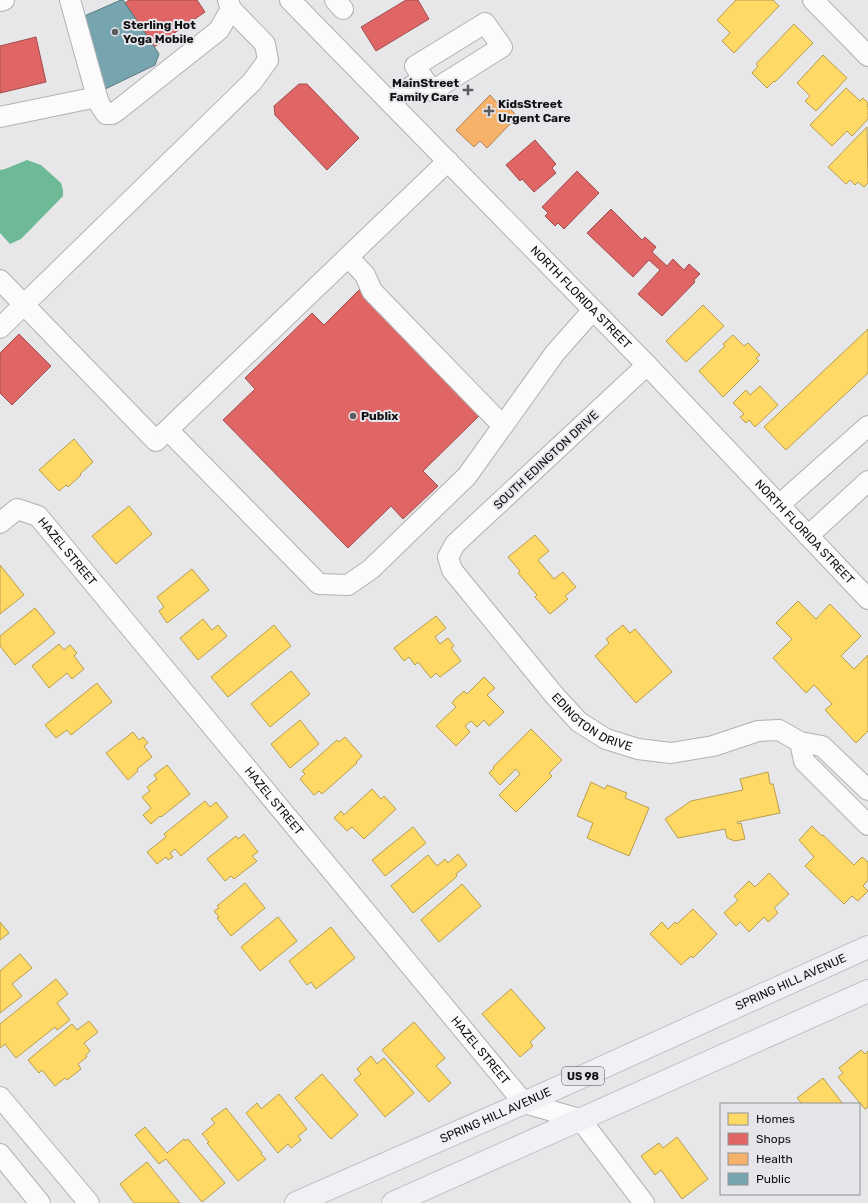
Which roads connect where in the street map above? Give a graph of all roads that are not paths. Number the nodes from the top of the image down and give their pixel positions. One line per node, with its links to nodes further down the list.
1 (4, 0): 5 (street)
2 (70, 0): 9 (street)
3 (290, 0): 10 (street, NORTH FLORIDA STREET)
4 (813, 0): 7 (street)
5 (0, 1)
6 (229, 5): 9 (street); 15 (street)
7 (868, 56)
8 (423, 78): 10 (street)
9 (97, 97): 11 (street)
10 (390, 102): 12 (street, NORTH FLORIDA STREET)
11 (0, 117)
12 (448, 161): 13 (street); 16 (street, NORTH FLORIDA STREET)
13 (348, 257): 19 (street); 21 (street)
14 (0, 280): 15 (street)
15 (24, 305): 17 (street); 21 (street)
16 (593, 310): 18 (street, NORTH FLORIDA STREET); 19 (street)
17 (0, 328)
18 (646, 365): 23 (street, NORTH FLORIDA STREET); 26 (street, SOUTH EDINGTON DRIVE)
19 (503, 426): 21 (street)
20 (868, 426): 23 (street)
21 (168, 430)
22 (868, 481): 25 (street)
23 (779, 505): 25 (street, NORTH FLORIDA STREET)
24 (0, 523): 34 (street, HAZEL STREET)
25 (808, 536): 27 (street, NORTH FLORIDA STREET)
26 (448, 557): 28 (street, EDINGTON DRIVE)
27 (868, 599)
28 (800, 742): 29 (street, EDINGTON DRIVE); 30 (street)
29 (868, 790)
30 (868, 826)
31 (868, 947): 34 (main road, SPRING HILL AVENUE / US 98)
32 (868, 991): 35 (main road)
33 (0, 1097): 38 (street)
34 (524, 1103): 35 (street); 39 (main road, SPRING HILL AVENUE / US 98)
35 (580, 1119): 40 (main road); 41 (street)
36 (0, 1154): 37 (street)
37 (40, 1203)
38 (89, 1203)
39 (296, 1203)
40 (393, 1203)
41 (644, 1203)

